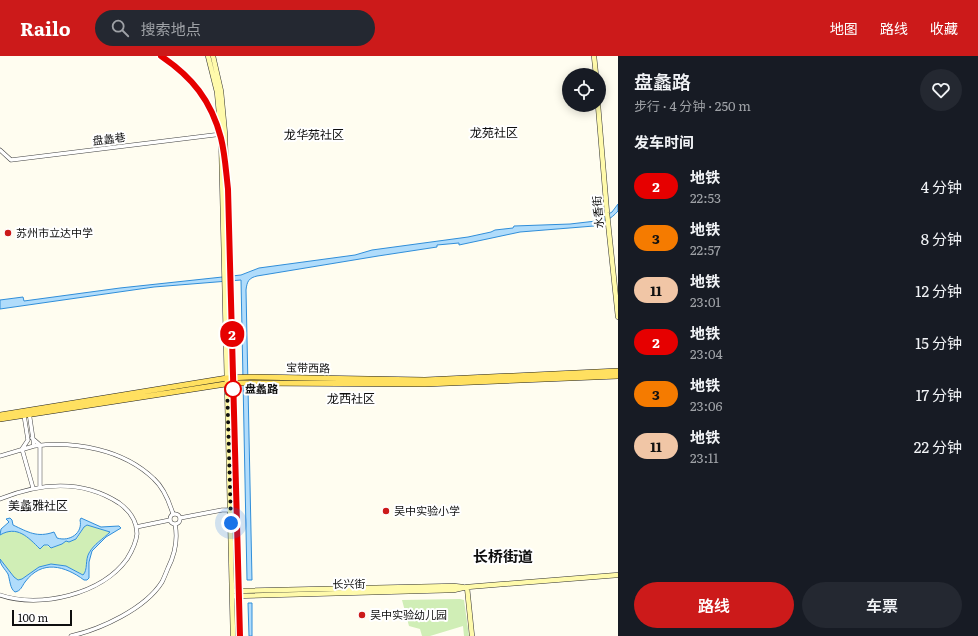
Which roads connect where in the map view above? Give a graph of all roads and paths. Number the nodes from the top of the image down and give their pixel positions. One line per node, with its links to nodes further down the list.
1 (208, 56): 6 (main road)
2 (213, 56): 6 (main road)
3 (594, 56): 4 (main road)
4 (595, 68)
5 (599, 112): 8 (main road, 水香街)
6 (223, 134): 7 (street, 盘蠡巷); 11 (main road)
7 (0, 150)
8 (618, 317)
9 (618, 371): 11 (main road, 宝带西路)
10 (618, 376): 11 (main road, 宝带西路)
11 (229, 381): 12 (main road, 宝带西路); 24 (main road)
12 (27, 413): 13 (main road, 宝带西路); 14 (main road, 宝带西路); 15 (street)
13 (0, 415)
14 (0, 420)
15 (30, 439): 16 (street); 17 (street); 18 (street); 19 (street)
16 (40, 445): 17 (street); 21 (street); 25 (street)
17 (34, 446): 18 (street)
18 (29, 447): 19 (street)
19 (22, 449): 20 (street); 22 (street)
20 (0, 456)
21 (40, 487): 22 (street); 29 (street)
22 (33, 488): 23 (street)
23 (0, 499)
24 (233, 510): 26 (street); 32 (main road)
25 (173, 514): 26 (street); 27 (street)
26 (180, 518): 28 (street)
27 (170, 520): 28 (street); 29 (street)
28 (175, 524): 34 (street)
29 (136, 527): 33 (street)
30 (618, 575): 31 (main road, 长兴街)
31 (467, 587): 32 (main road, 长兴街); 37 (main road)
32 (235, 593): 35 (main road); 36 (main road)
33 (0, 595)
34 (71, 636)
35 (233, 636)
36 (238, 636)
37 (472, 636)

